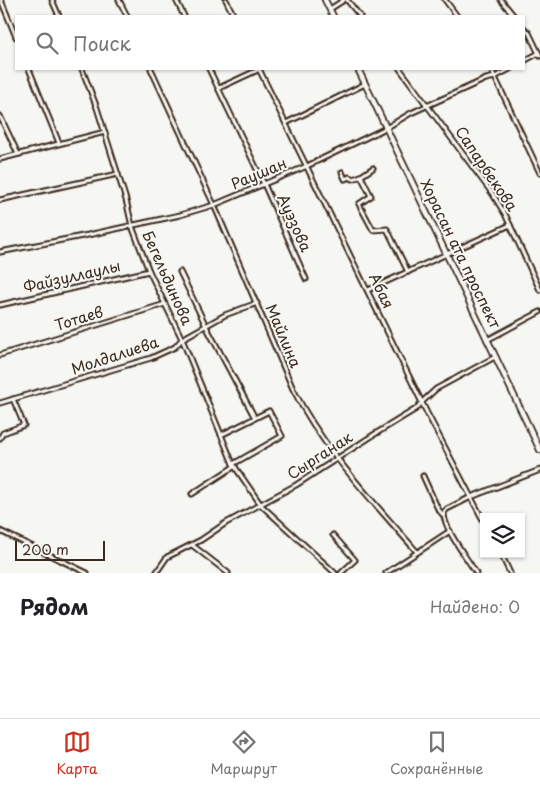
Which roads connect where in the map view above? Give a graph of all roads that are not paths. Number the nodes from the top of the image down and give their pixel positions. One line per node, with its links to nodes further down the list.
1 (2, 0): 20 (street)
2 (52, 0): 11 (street)
3 (119, 0): 12 (street)
4 (176, 0): 13 (street)
5 (226, 0): 14 (street)
6 (325, 0): 10 (main road)
7 (346, 0): 10 (street); 16 (street)
8 (445, 0): 17 (street)
9 (501, 0): 18 (street)
10 (329, 9): 15 (main road)
11 (59, 15)
12 (126, 15)
13 (184, 15)
14 (234, 15)
15 (332, 15)
16 (359, 15)
17 (456, 15)
18 (513, 15)
19 (525, 29): 21 (street)
20 (15, 34)
21 (539, 54): 22 (street)
22 (525, 61)
23 (29, 70): 41 (street)
24 (82, 70): 40 (street, Бегельдинова)
25 (151, 70): 52 (street, Майлина)
26 (209, 70): 35 (street, Ауэзова)
27 (258, 70): 35 (street)
28 (260, 70): 38 (street, Абая)
29 (358, 70): 34 (main road, Хорасан ата проспект)
30 (401, 70): 36 (street, Сапарбекова)
31 (492, 70): 33 (street)
32 (508, 70): 33 (street, Раушан)
33 (495, 77): 36 (street, Раушан); 47 (street)
34 (365, 84): 38 (street); 39 (main road, Хорасан ата проспект)
35 (218, 88): 50 (street, Ауэзова)
36 (427, 105): 39 (street, Раушан); 53 (street, Сапарбекова)
37 (0, 116): 42 (street)
38 (286, 123): 44 (street, Абая)
39 (386, 128): 44 (street, Раушан); 56 (main road, Хорасан ата проспект)
40 (105, 132): 41 (street); 48 (street, Бегельдинова)
41 (59, 143): 42 (street)
42 (18, 154): 43 (street)
43 (0, 159)
44 (307, 166): 50 (street, Раушан); 61 (street, Абая)
45 (373, 168): 49 (street)
46 (342, 172): 49 (street)
47 (540, 173)
48 (118, 174): 51 (street); 54 (street, Бегельдинова)
49 (361, 176): 59 (street)
50 (264, 184): 52 (street, Раушан); 60 (street, Ауэзова)
51 (0, 200)
52 (214, 205): 54 (street, Раушан); 63 (street, Майлина)
53 (510, 225): 56 (street); 62 (street, Сапарбекова)
54 (132, 226): 55 (street, Раушан); 57 (street, Бегельдинова)
55 (0, 252)
56 (446, 254): 59 (street); 69 (main road, Хорасан ата проспект)
57 (149, 271): 64 (street, Бегельдинова); 65 (street, Файзуллаулы)
58 (180, 272): 67 (street, Бегельдинова)
59 (408, 272): 61 (street)
60 (306, 278)
61 (368, 290): 73 (street, Абая)
62 (540, 290)
63 (257, 303): 67 (street, Молдалиева); 79 (street, Майлина)
64 (165, 304): 68 (street, Бегельдинова); 70 (street, Тотаев)
65 (0, 306)
66 (540, 312): 69 (street)
67 (206, 326): 68 (street, Молдалиева); 75 (street, Бегельдинова)
68 (182, 339): 72 (street, Молдалиева); 76 (street, Бегельдинова)
69 (487, 340): 71 (main road, Хорасан ата проспект)
70 (0, 355)
71 (495, 357): 73 (street, Сырганак); 78 (main road, Хорасан ата проспект)
72 (13, 399): 74 (street, Молдалиева); 77 (street)
73 (422, 402): 79 (street, Сырганак); 84 (street, Абая)
74 (0, 403)
75 (255, 418): 76 (street); 80 (street)
76 (221, 435): 80 (street, Бегельдинова)
77 (0, 438)
78 (540, 450)
79 (337, 458): 85 (street, Сырганак); 92 (street, Майлина)
80 (234, 465): 83 (street); 85 (street, Бегельдинова)
81 (540, 470): 84 (street)
82 (424, 476): 87 (street)
83 (192, 494)
84 (471, 497): 86 (street, Абая); 87 (street)
85 (261, 505): 91 (street, Сырганак); 97 (street, Бегельдинова)
86 (480, 514)
87 (444, 516): 88 (street)
88 (450, 531): 92 (street); 100 (street)
89 (0, 532): 94 (street)
90 (333, 534): 98 (street)
91 (192, 545): 95 (street, Сырганак); 96 (street)
92 (417, 552): 99 (street)
93 (503, 558): 101 (street)
94 (87, 573)
95 (156, 573)
96 (228, 573)
97 (335, 573)
98 (341, 573)
99 (386, 573)
100 (476, 573)
101 (510, 573)

